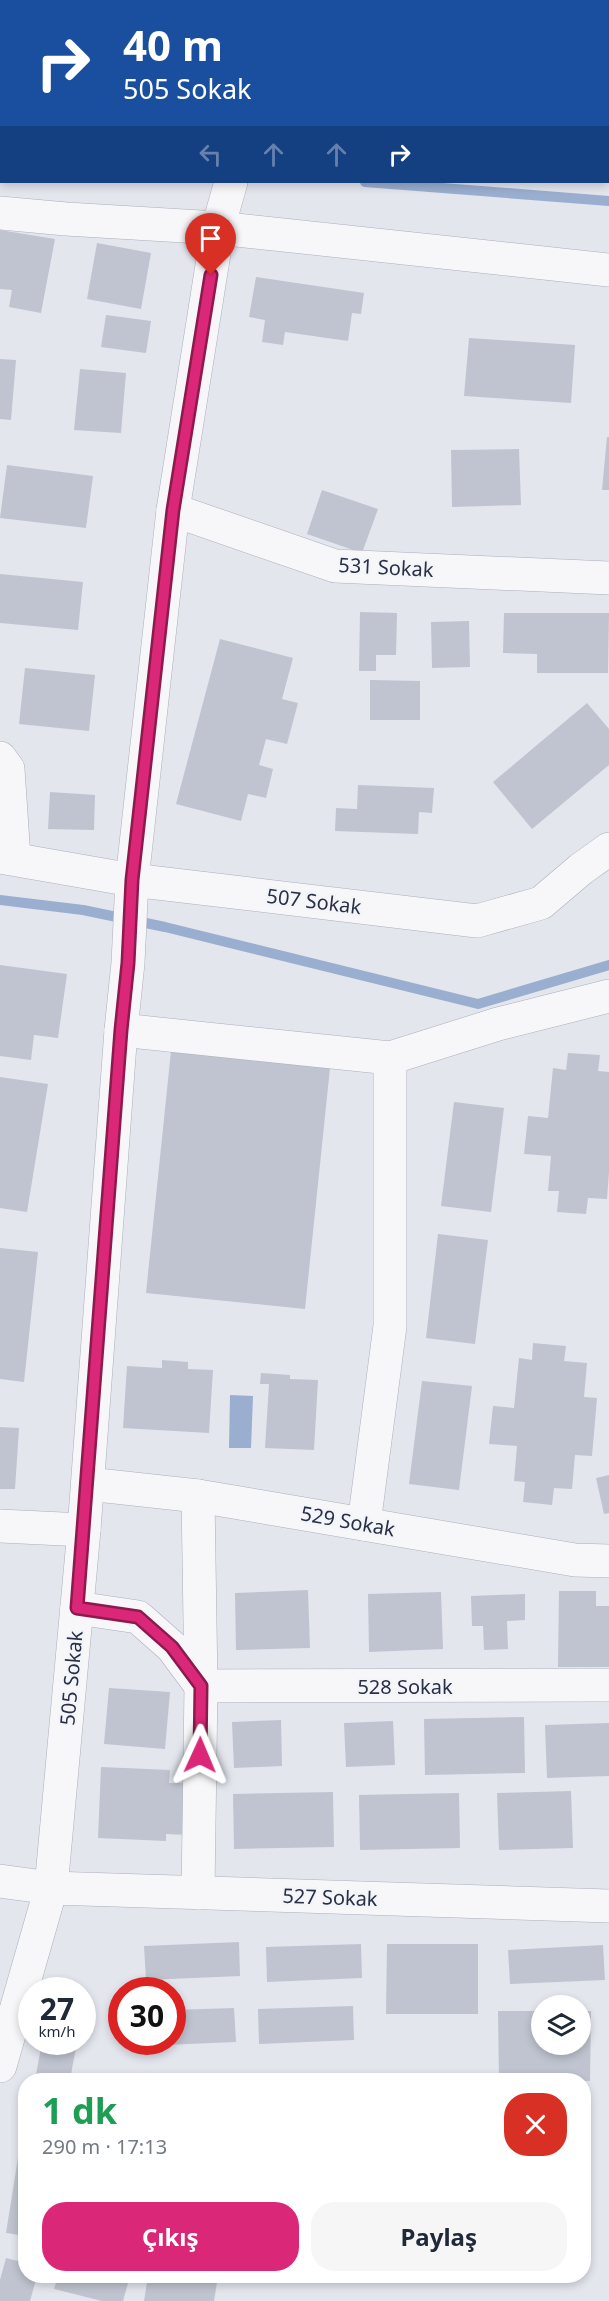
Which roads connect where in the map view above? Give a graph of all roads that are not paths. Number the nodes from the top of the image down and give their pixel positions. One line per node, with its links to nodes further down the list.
1 (231, 183): 3 (street, 505 Sokak)
2 (0, 213): 3 (street)
3 (218, 228): 4 (street); 5 (street, 505 Sokak)
4 (609, 270)
5 (173, 510): 6 (street, 531 Sokak); 10 (street, 505 Sokak)
6 (609, 578)
7 (0, 758): 9 (street)
8 (609, 849): 10 (street, 507 Sokak)
9 (7, 857): 10 (street, 507 Sokak)
10 (132, 880): 12 (street, 505 Sokak)
11 (609, 996): 13 (street)
12 (121, 1030): 13 (street); 14 (street, 505 Sokak)
13 (390, 1058): 16 (street)
14 (87, 1484): 15 (street, 529 Sokak); 18 (street, 505 Sokak)
15 (198, 1496): 16 (street, 529 Sokak); 22 (street)
16 (364, 1524): 19 (street, 529 Sokak)
17 (0, 1526): 18 (street)
18 (84, 1530): 20 (street, 505 Sokak)
19 (609, 1561)
20 (77, 1608): 22 (street); 24 (street, 505 Sokak)
21 (609, 1685): 22 (street, 528 Sokak)
22 (201, 1686): 25 (street)
23 (0, 1881): 24 (street, 527 Sokak)
24 (51, 1888): 25 (street, 527 Sokak); 27 (street, 505 Sokak)
25 (198, 1893): 26 (street, 527 Sokak)
26 (609, 1906)
27 (0, 2066)

